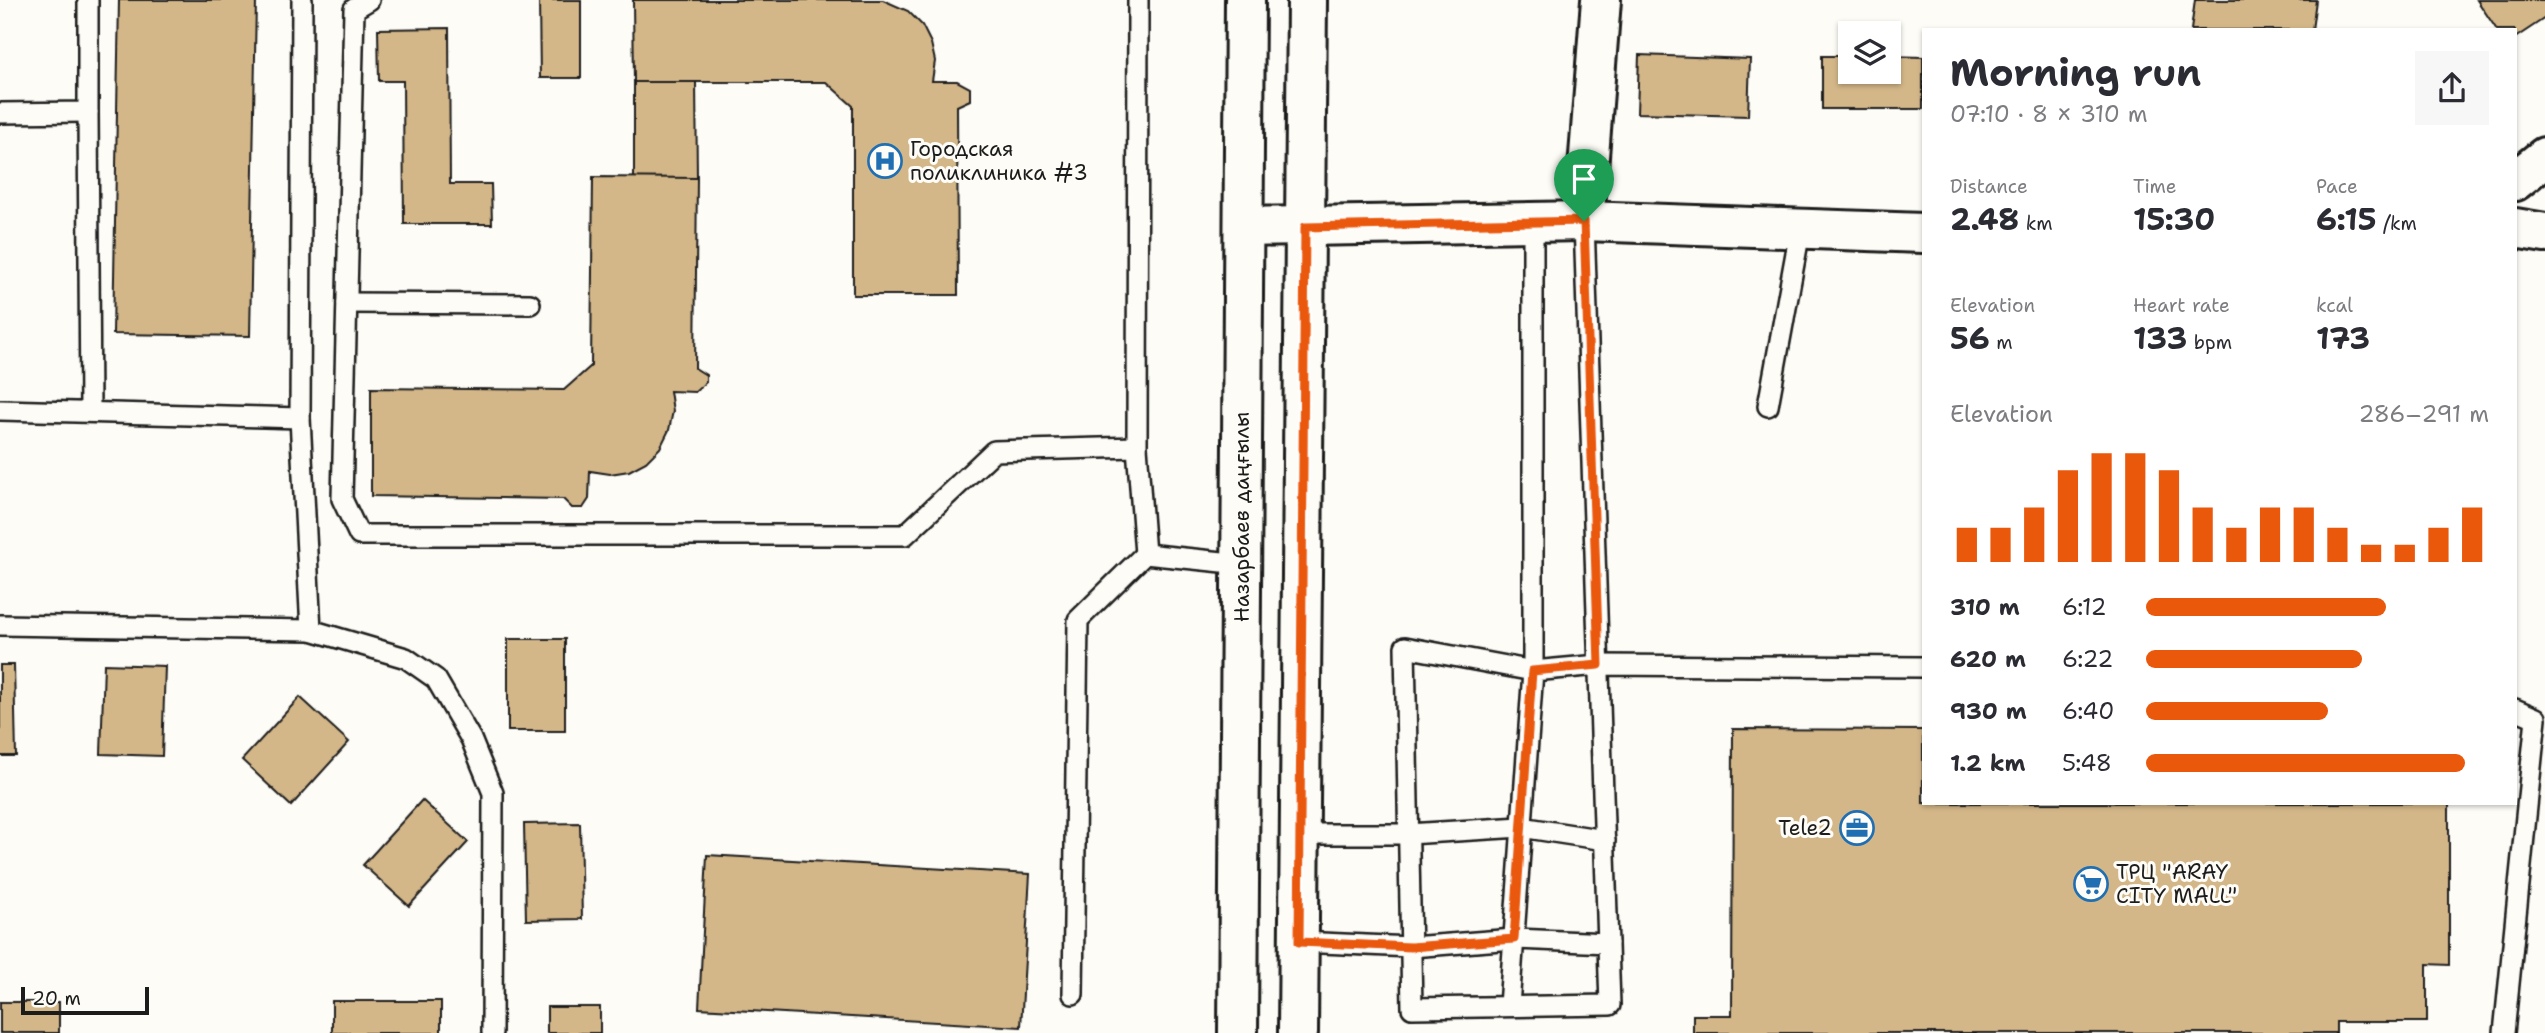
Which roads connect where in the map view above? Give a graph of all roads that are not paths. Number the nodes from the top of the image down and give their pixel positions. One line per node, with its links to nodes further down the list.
1 (88, 0): 8 (lane)
2 (302, 0): 25 (lane)
3 (369, 0): 20 (lane)
4 (1138, 0): 26 (lane)
5 (1245, 0): 14 (main road, Назарбаев даңғылы)
6 (1307, 0): 15 (main road)
7 (1601, 0): 12 (main road)
8 (88, 112): 9 (lane); 24 (lane)
9 (0, 113)
10 (2545, 157): 11 (main road)
11 (2517, 179)
12 (1584, 221): 13 (main road); 17 (main road); 31 (lane)
13 (1533, 222): 15 (main road); 33 (lane)
14 (1244, 227): 15 (main road); 28 (main road, Назарбаев даңғылы)
15 (1305, 227): 36 (main road)
16 (2517, 228): 19 (main road)
17 (1800, 231): 18 (main road); 22 (lane)
18 (1922, 233)
19 (2545, 233)
20 (347, 303): 21 (lane); 26 (lane)
21 (530, 304)
22 (1768, 406)
23 (0, 410): 24 (lane)
24 (90, 412): 25 (lane)
25 (300, 418): 30 (lane)
26 (1137, 447): 27 (lane)
27 (1145, 554): 28 (lane); 43 (lane)
28 (1242, 564): 46 (main road, Назарбаев даңғылы)
29 (0, 625): 30 (lane)
30 (311, 630): 45 (lane)
31 (1599, 665): 32 (lane); 33 (lane); 38 (lane)
32 (1922, 667)
33 (1532, 671): 35 (lane); 37 (lane)
34 (2517, 710): 48 (lane)
35 (1521, 827): 37 (lane); 38 (lane); 39 (lane)
36 (1300, 834): 37 (lane); 40 (main road)
37 (1408, 834): 42 (lane)
38 (1605, 840): 41 (lane)
39 (1514, 939): 41 (lane); 42 (lane); 44 (lane)
40 (1299, 942): 42 (lane); 47 (main road)
41 (1608, 943): 44 (lane)
42 (1411, 947): 44 (lane)
43 (1073, 994)
44 (1509, 1006)
45 (492, 1033)
46 (1238, 1033)
47 (1298, 1033)
48 (2504, 1033)

